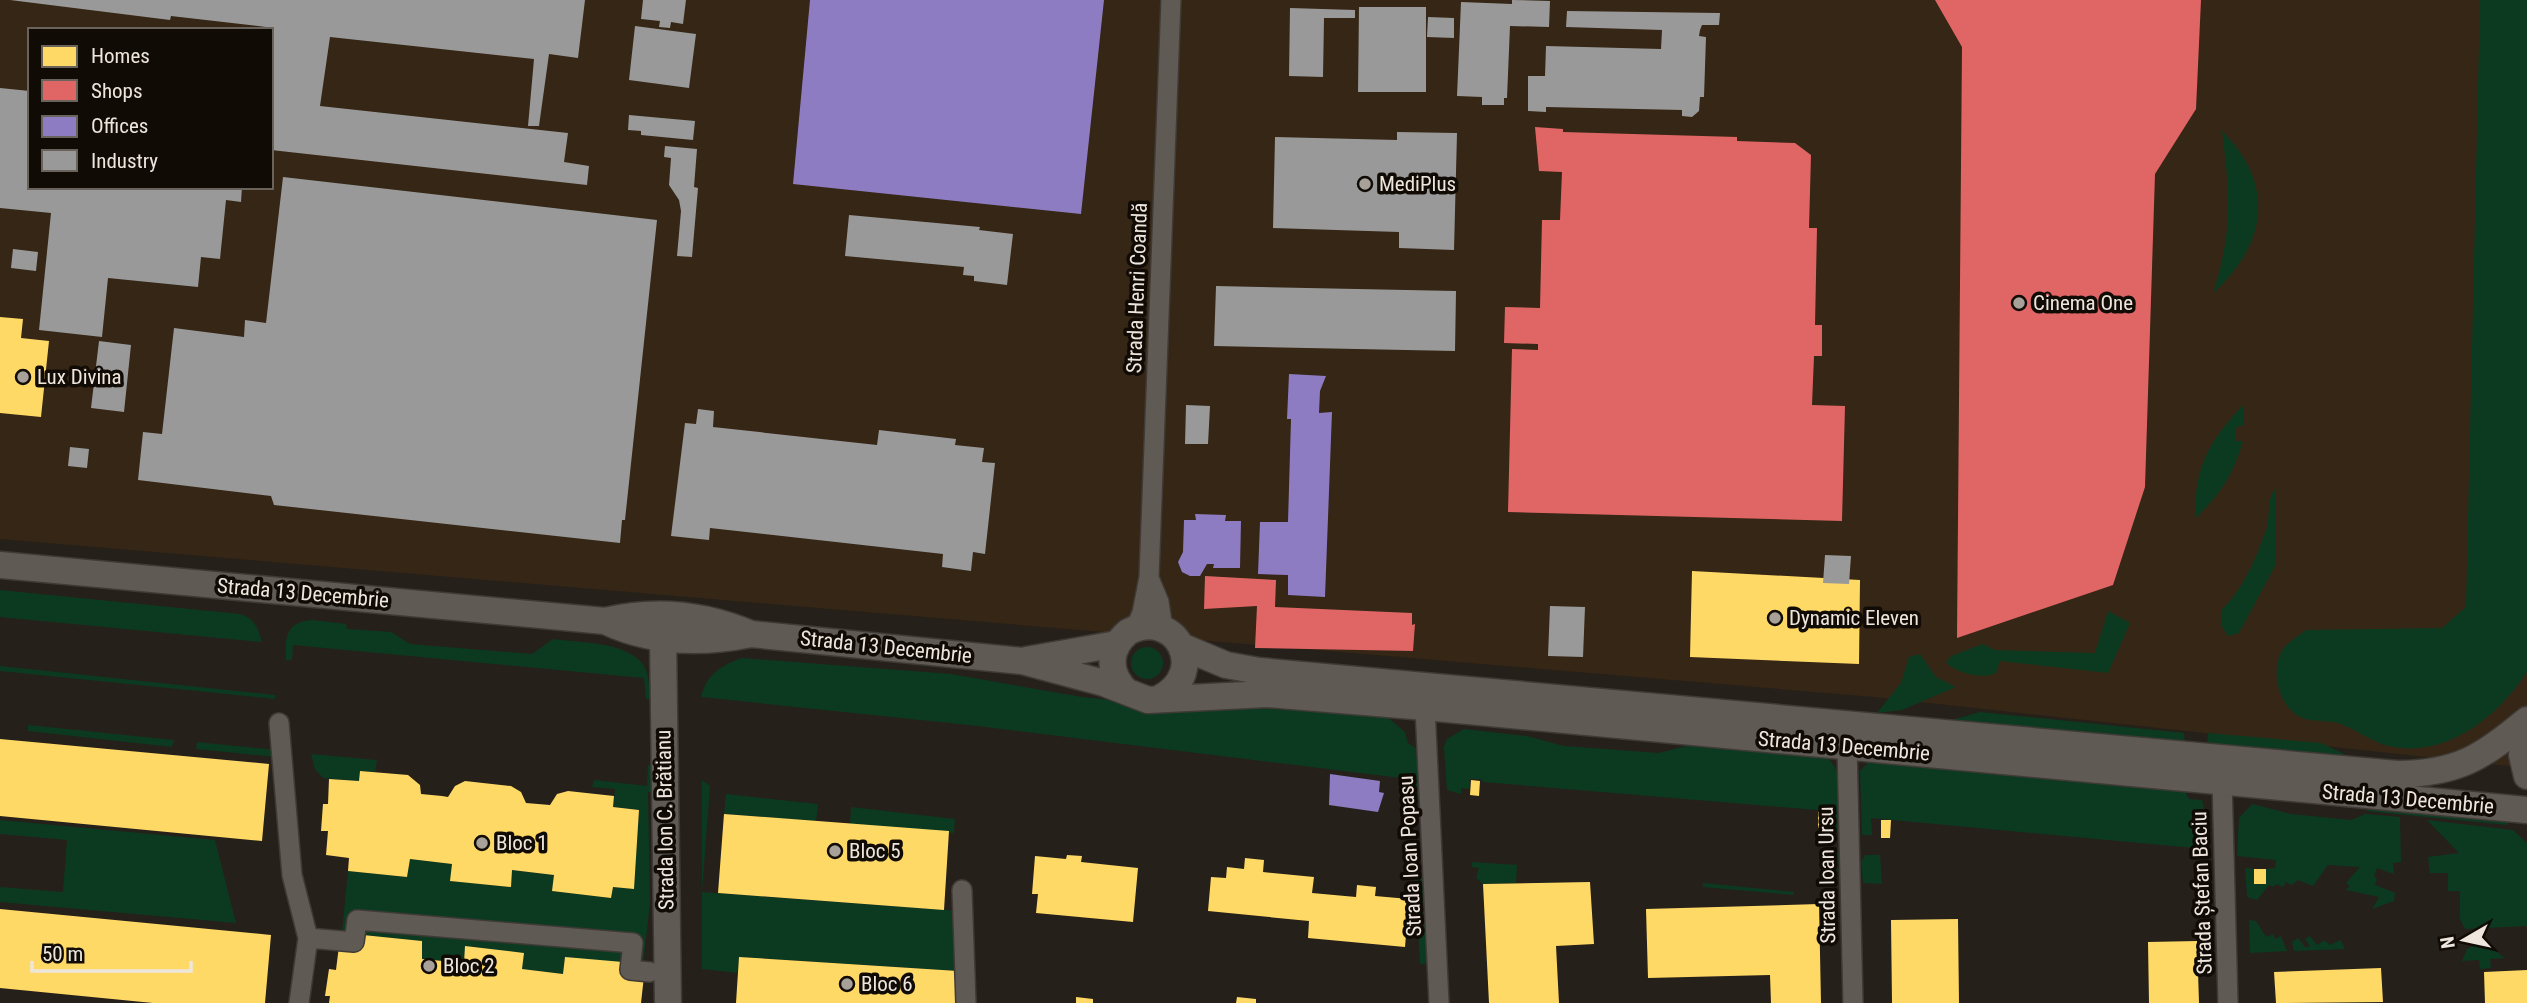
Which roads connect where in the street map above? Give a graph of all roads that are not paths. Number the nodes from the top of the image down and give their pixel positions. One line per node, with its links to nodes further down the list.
1 (1171, 0): 3 (street, Strada Henri Coandă)
2 (0, 565): 4 (main road, Strada 13 Decembrie)
3 (1149, 577): 6 (street, Strada Henri Coandă); 8 (street, Strada Henri Coandă)
4 (605, 621): 5 (main road, Strada 13 Decembrie); 7 (main road, Strada 13 Decembrie)
5 (751, 634): 7 (main road, Strada 13 Decembrie); 9 (main road, Strada 13 Decembrie)
6 (1126, 636): 8 (main road, Strada 13 Decembrie); 9 (main road, Strada 13 Decembrie); 10 (main road)
7 (663, 637): 23 (main road, Strada Ion C. Brătianu)
8 (1172, 638): 11 (main road); 13 (main road, Strada 13 Decembrie)
9 (1022, 661): 10 (main road, Strada 13 Decembrie)
10 (1127, 692): 11 (main road, Strada 13 Decembrie)
11 (1160, 698): 12 (main road, Strada 13 Decembrie)
12 (1425, 707): 15 (main road, Strada 13 Decembrie); 25 (street, Strada Ioan Popasu)
13 (2527, 722): 16 (main road, Strada 13 Decembrie)
14 (279, 723): 20 (street)
15 (1847, 746): 17 (main road, Strada 13 Decembrie); 26 (street, Strada Ioan Ursu)
16 (2527, 776)
17 (2222, 781): 18 (main road, Strada 13 Decembrie); 27 (street, Strada Ștefan Baciu)
18 (2527, 810)
19 (962, 890): 24 (street)
20 (308, 938): 21 (street); 22 (street)
21 (650, 972)
22 (299, 1003)
23 (668, 1003)
24 (966, 1003)
25 (1439, 1003)
26 (1853, 1003)
27 (2228, 1003)

